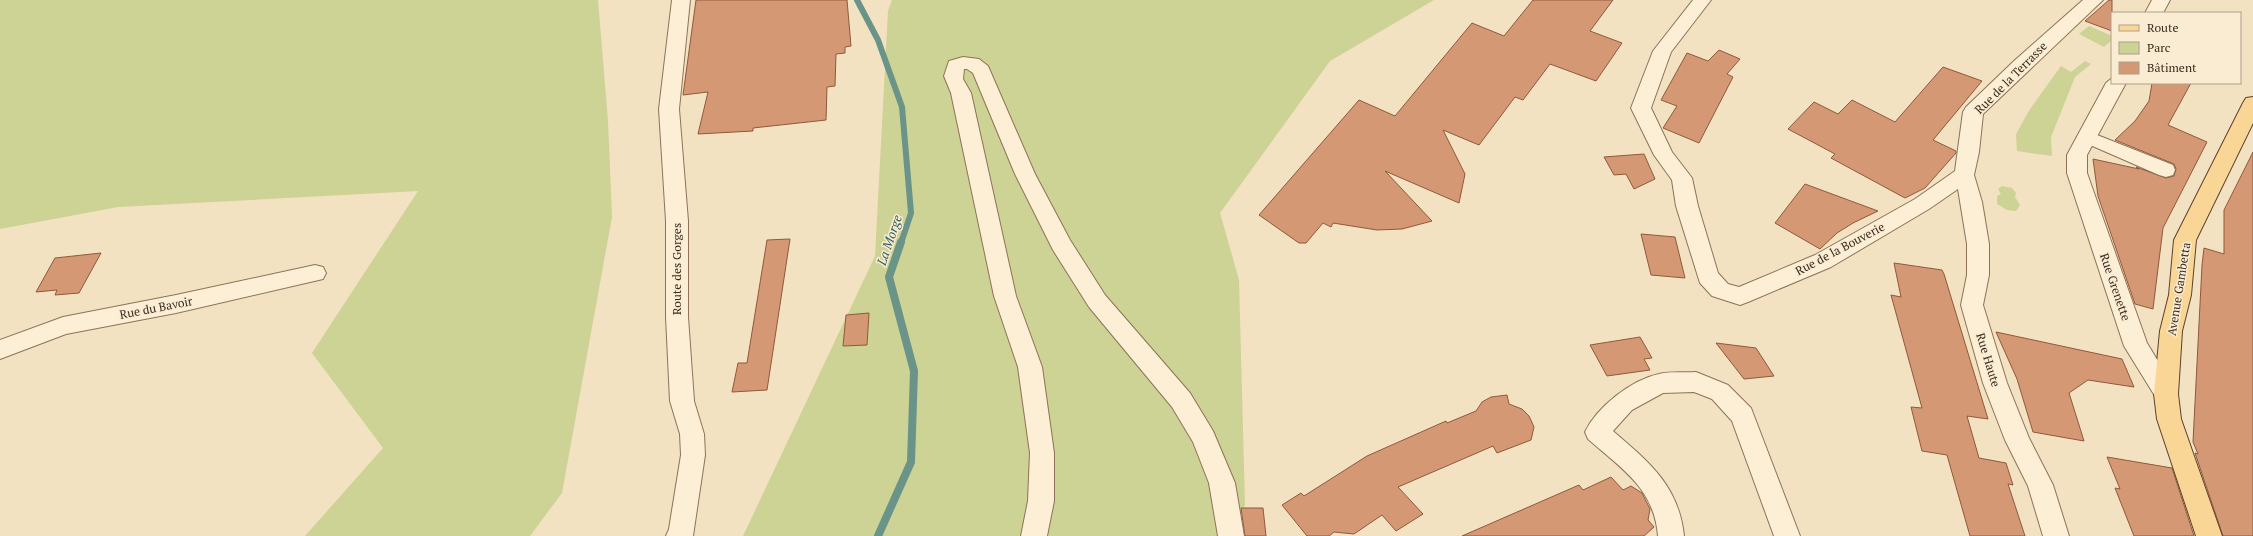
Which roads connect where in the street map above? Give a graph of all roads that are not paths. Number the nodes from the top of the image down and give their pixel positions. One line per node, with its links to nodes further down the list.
1 (681, 0): 14 (street, Route des Gorges)
2 (1702, 0): 10 (street, Rue de la Bouverie)
3 (2094, 0): 10 (street, Rue de la Terrasse)
4 (2161, 0): 5 (street)
5 (2155, 12)
6 (2115, 84): 8 (street)
7 (2253, 103): 13 (main road, Avenue Gambetta)
8 (2087, 137): 9 (street); 13 (street, Rue Grenette)
9 (2166, 170)
10 (1964, 175): 19 (street, Rue Haute)
11 (315, 273): 12 (street, Rue du Bavoir)
12 (0, 350)
13 (2166, 394): 20 (main road, Avenue Gambetta)
14 (679, 536)
15 (1034, 536): 16 (street)
16 (1231, 536)
17 (1671, 536): 18 (street)
18 (1787, 536)
19 (2056, 536)
20 (2210, 536)

